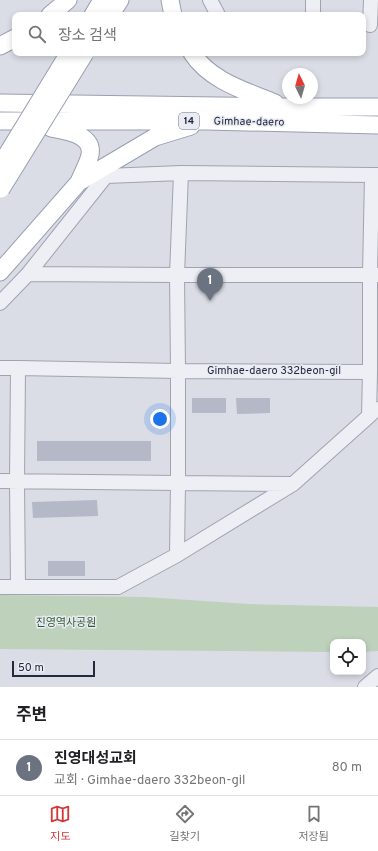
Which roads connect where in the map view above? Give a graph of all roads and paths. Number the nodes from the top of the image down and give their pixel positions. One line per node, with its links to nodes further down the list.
1 (68, 0): 8 (main road)
2 (102, 0): 9 (main road)
3 (120, 0): 10 (main road)
4 (170, 0): 11 (main road)
5 (210, 0): 12 (street)
6 (313, 0): 13 (street)
7 (371, 0): 14 (street)
8 (54, 12)
9 (95, 12)
10 (112, 12)
11 (172, 12)
12 (216, 12)
13 (313, 12)
14 (370, 25)
15 (12, 40): 16 (main road)
16 (0, 46)
17 (67, 56): 26 (main road, bridge)
18 (83, 56): 30 (main road, bridge)
19 (194, 56): 21 (main road)
20 (0, 104): 21 (main road, Gimhae-daero / 14)
21 (287, 107): 22 (main road, Gimhae-daero / 14)
22 (378, 107)
23 (6, 120): 24 (main road, Gimhae-daero / 14); 29 (main road)
24 (207, 121): 25 (main road, Gimhae-daero / 14); 29 (main road)
25 (378, 125)
26 (0, 166)
27 (180, 174): 28 (street); 32 (street); 33 (street)
28 (375, 175): 34 (street)
29 (79, 182): 31 (main road)
30 (1, 191)
31 (0, 272)
32 (28, 274): 33 (street); 35 (street)
33 (177, 275): 34 (street); 38 (street)
34 (374, 275): 39 (street)
35 (0, 303)
36 (0, 368): 37 (street, Gimhae-daero 332beon-gil)
37 (18, 368): 38 (street, Gimhae-daero 332beon-gil); 42 (street)
38 (178, 371): 39 (street, Gimhae-daero 332beon-gil); 43 (street)
39 (370, 372): 40 (street)
40 (374, 411): 44 (street)
41 (0, 481): 42 (street)
42 (16, 482): 43 (street); 47 (street)
43 (178, 483): 44 (street); 45 (street)
44 (293, 484): 45 (street)
45 (177, 555): 47 (street)
46 (0, 587): 47 (street)
47 (18, 587)
48 (378, 676): 49 (street)
49 (365, 687)

